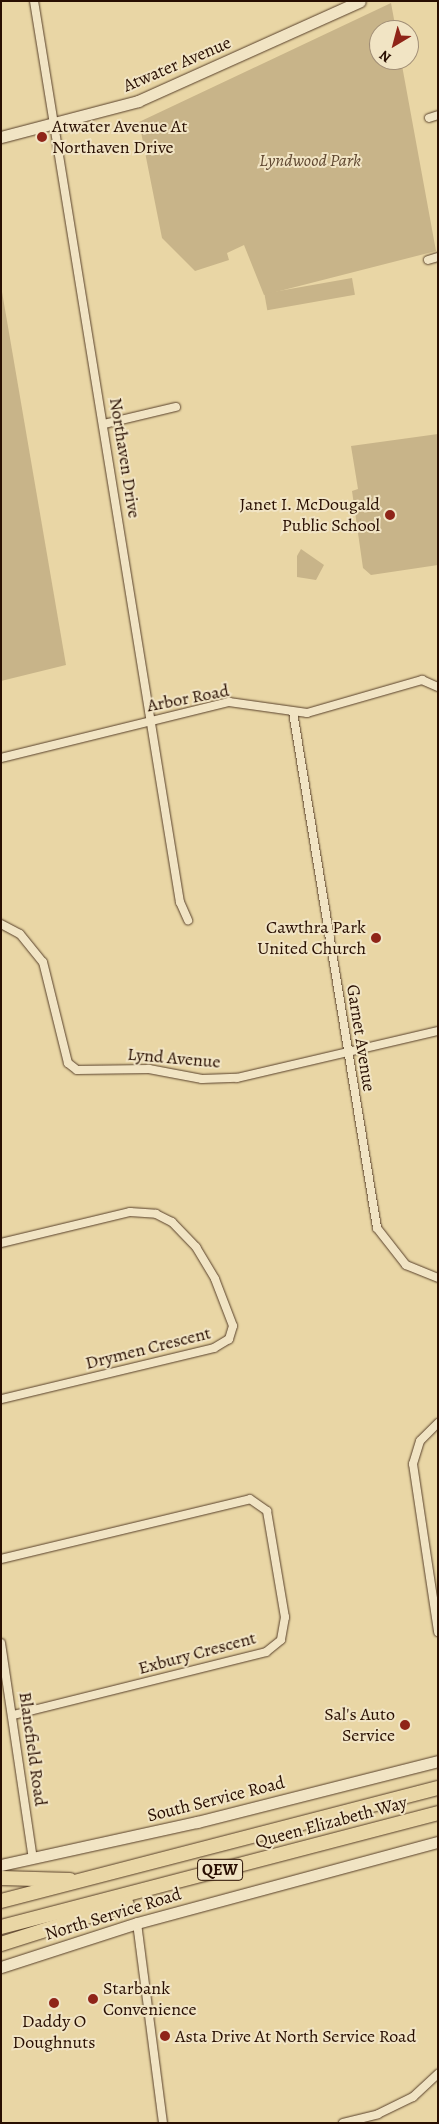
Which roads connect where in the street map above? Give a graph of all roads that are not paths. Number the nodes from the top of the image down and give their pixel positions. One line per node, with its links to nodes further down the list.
1 (34, 1): 5 (street, Northaven Drive)
2 (360, 1): 5 (street, Atwater Avenue)
3 (438, 115): 4 (street)
4 (429, 118)
5 (56, 124): 6 (street, Atwater Avenue); 10 (street, Northaven Drive)
6 (1, 137)
7 (438, 257): 8 (street)
8 (428, 260)
9 (176, 407): 10 (street)
10 (104, 424): 13 (street, Northaven Drive)
11 (438, 686): 12 (street, Arbor Road)
12 (293, 712): 13 (street, Arbor Road); 18 (street, Garnet Avenue)
13 (153, 720): 14 (street, Arbor Road); 15 (street, Northaven Drive)
14 (1, 758)
15 (188, 920)
16 (1, 924): 18 (street, Lynd Avenue)
17 (438, 1031): 18 (street, Lynd Avenue)
18 (348, 1054): 20 (street, Garnet Avenue)
19 (1, 1243): 21 (street, Drymen Crescent)
20 (438, 1278)
21 (1, 1399)
22 (438, 1423): 24 (street)
23 (1, 1559): 26 (street, Exbury Crescent)
24 (438, 1632)
25 (1, 1643): 26 (street, Blanefield Road)
26 (13, 1715): 31 (street, Blanefield Road)
27 (438, 1761): 31 (street, South Service Road)
28 (438, 1788): 35 (highway, Queen Elizabeth Way / QEW)
29 (438, 1813): 33 (highway, Queen Elizabeth Way / QEW)
30 (438, 1842): 37 (street, North Service Road)
31 (33, 1859): 32 (street, South Service Road)
32 (1, 1864)
33 (216, 1871): 38 (highway, Queen Elizabeth Way / QEW); 39 (highway)
34 (1, 1878): 35 (highway)
35 (75, 1881): 36 (highway, Queen Elizabeth Way / QEW)
36 (1, 1901)
37 (137, 1923): 40 (street, North Service Road); 42 (street)
38 (1, 1927)
39 (1, 1944)
40 (1, 1967)
41 (438, 2074): 43 (street)
42 (163, 2123)
43 (342, 2123)

